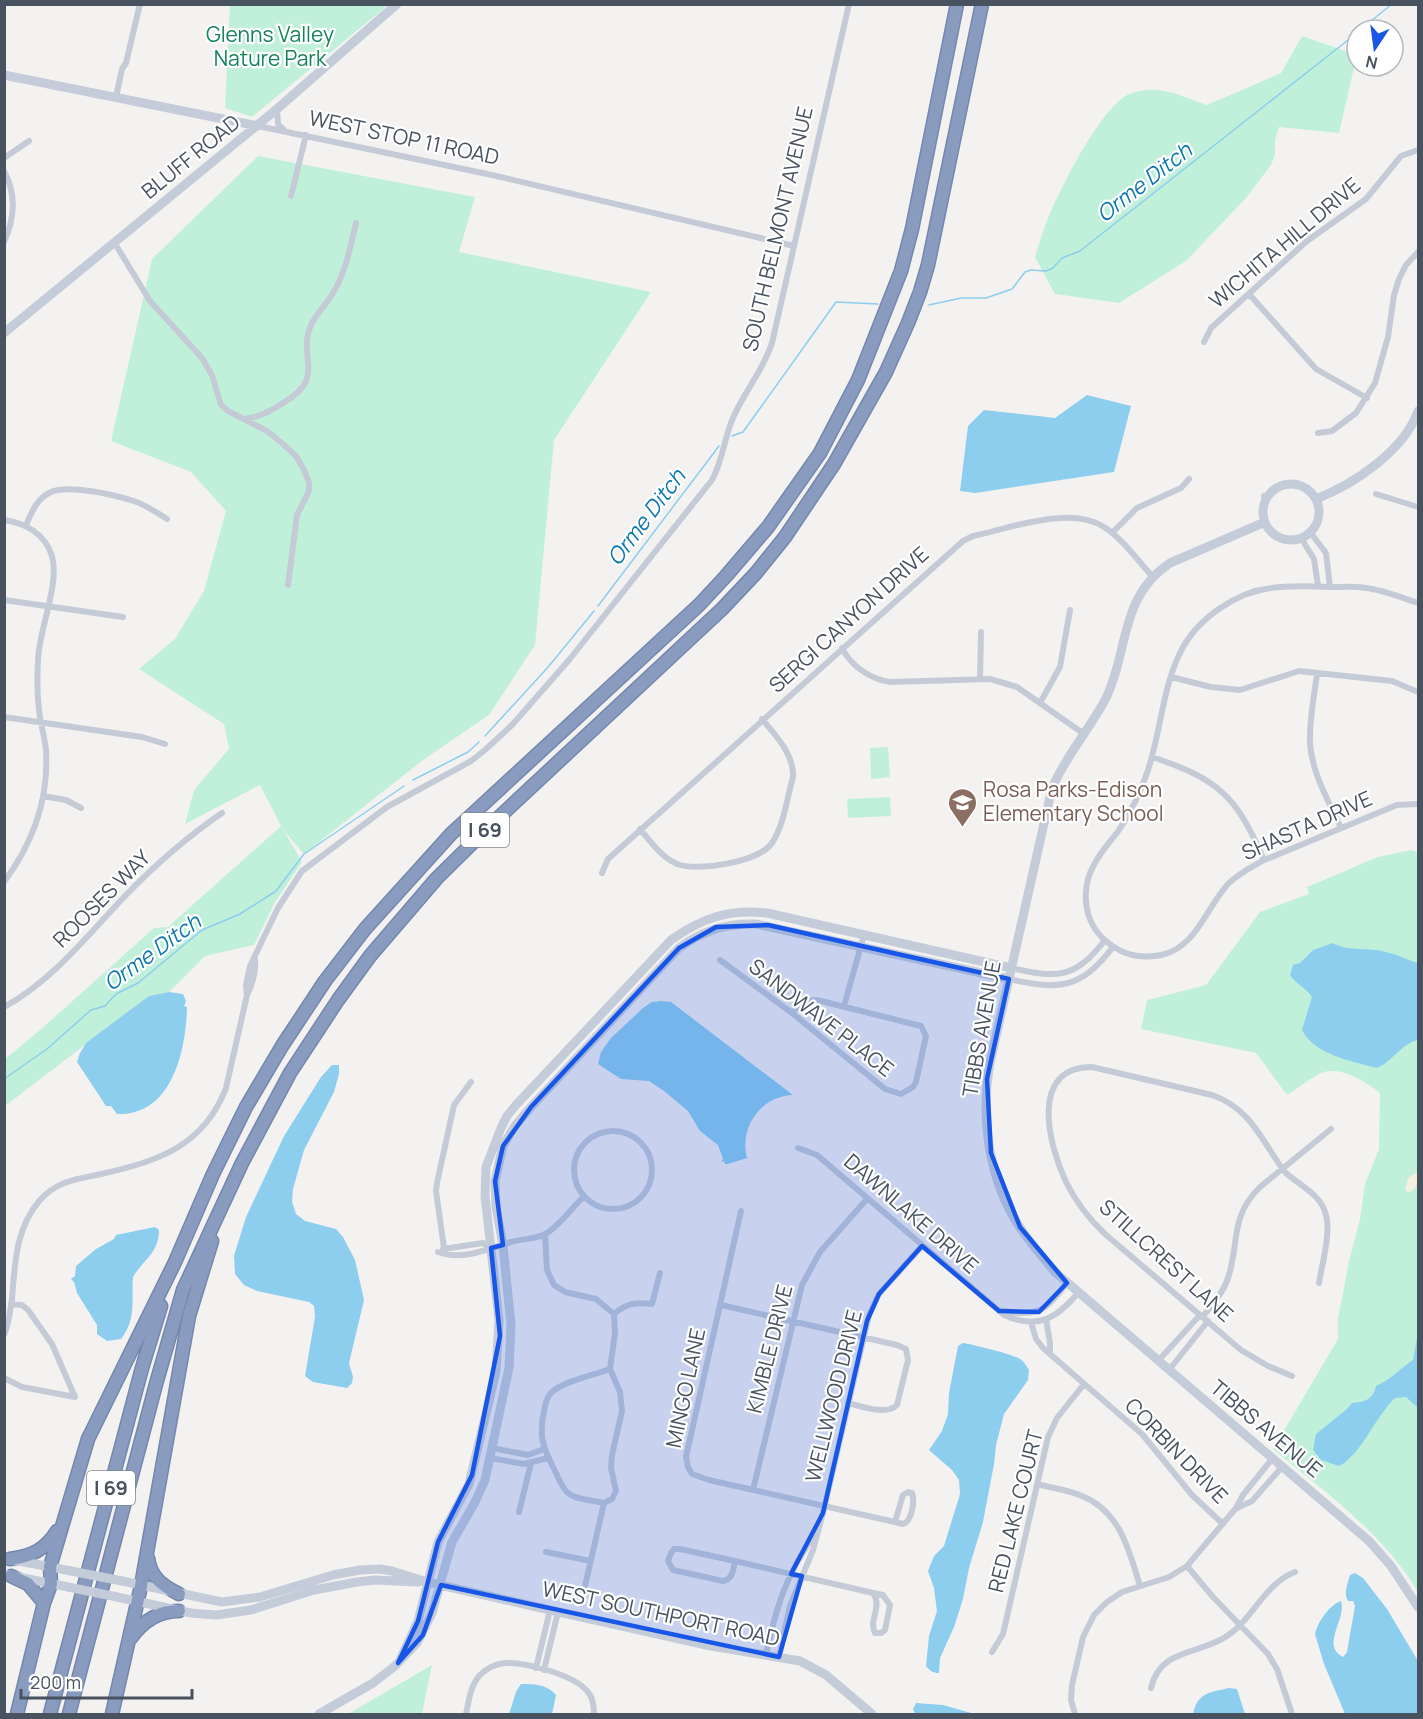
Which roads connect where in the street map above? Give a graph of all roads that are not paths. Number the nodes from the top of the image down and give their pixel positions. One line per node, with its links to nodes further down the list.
1 (140, 4): 7 (street)
2 (397, 4): 8 (street, BLUFF ROAD)
3 (849, 4): 22 (street, SOUTH BELMONT AVENUE)
4 (957, 4): 96 (highway, I 69)
5 (982, 4): 87 (highway, I 69)
6 (4, 75): 7 (street, WEST STOP 11 ROAD)
7 (116, 97): 9 (street, WEST STOP 11 ROAD)
8 (277, 110): 10 (street, BLUFF ROAD); 11 (street)
9 (231, 120): 10 (street, WEST STOP 11 ROAD); 14 (street)
10 (258, 126): 11 (street, WEST STOP 11 ROAD); 14 (street, BLUFF ROAD)
11 (285, 131): 12 (street, WEST STOP 11 ROAD)
12 (306, 135): 18 (street); 22 (street, WEST STOP 11 ROAD)
13 (29, 141): 16 (street)
14 (235, 145): 21 (street, BLUFF ROAD)
15 (1419, 150): 24 (street, WICHITA HILL DRIVE)
16 (4, 158)
17 (4, 171): 20 (street)
18 (291, 196)
19 (356, 223): 29 (street)
20 (4, 242)
21 (114, 242): 25 (street, BLUFF ROAD); 29 (street)
22 (794, 246): 101 (street, SOUTH BELMONT AVENUE)
23 (1419, 252): 27 (street)
24 (1249, 294): 26 (street, WICHITA HILL DRIVE); 27 (street)
25 (4, 333)
26 (1204, 342)
27 (1367, 398): 30 (street)
28 (1419, 411): 33 (street)
29 (244, 419): 43 (street)
30 (1318, 433)
31 (1189, 479): 40 (street)
32 (1376, 494): 34 (street)
33 (1316, 499): 37 (street); 39 (street)
34 (1419, 507)
35 (167, 519): 38 (street)
36 (4, 520): 38 (street)
37 (1265, 522): 41 (street); 42 (street, TIBBS AVENUE)
38 (26, 525): 48 (street)
39 (1310, 532): 41 (street); 45 (street)
40 (1112, 533): 42 (street, SERGI CANYON DRIVE); 52 (street, SERGI CANYON DRIVE)
41 (1301, 538): 44 (street)
42 (1153, 577): 61 (street, TIBBS AVENUE)
43 (288, 585)
44 (1317, 586): 45 (street, SHASTA DRIVE); 54 (street, SHASTA DRIVE)
45 (1330, 586): 47 (street, SHASTA DRIVE)
46 (4, 600): 48 (street)
47 (1419, 603)
48 (48, 606): 50 (street); 60 (street)
49 (1070, 610): 57 (street)
50 (123, 617)
51 (981, 632): 55 (street)
52 (842, 648): 55 (street); 59 (street, SERGI CANYON DRIVE)
53 (1317, 674): 54 (street); 56 (street); 68 (street)
54 (1171, 677): 63 (street, SHASTA DRIVE)
55 (980, 680): 57 (street)
56 (1419, 692)
57 (1040, 703): 61 (street)
58 (4, 717): 60 (street)
59 (762, 719): 69 (street, SERGI CANYON DRIVE); 69 (street)
60 (40, 722): 62 (street); 64 (street)
61 (1084, 734): 78 (street, TIBBS AVENUE)
62 (165, 744)
63 (1152, 758): 70 (street); 74 (street, SHASTA DRIVE)
64 (44, 796): 66 (street); 72 (street)
65 (1419, 804): 68 (street, SHASTA DRIVE)
66 (81, 808)
67 (222, 813): 81 (street, ROOSES WAY)
68 (1341, 828): 70 (street, SHASTA DRIVE)
69 (640, 829): 71 (street, SERGI CANYON DRIVE)
70 (1264, 860): 76 (street, SHASTA DRIVE)
71 (602, 873)
72 (4, 882)
73 (864, 935): 75 (street); 78 (street); 95 (street)
74 (1105, 940): 76 (street, SHASTA DRIVE); 78 (street)
75 (861, 945): 79 (street); 80 (street); 92 (street)
76 (1113, 947): 79 (street)
77 (720, 960): 82 (street, SANDWAVE PLACE)
78 (1011, 968): 79 (street, TIBBS AVENUE)
79 (1009, 979): 98 (street, TIBBS AVENUE)
80 (844, 1006): 82 (street); 82 (street, SANDWAVE PLACE)
81 (4, 1007)
82 (792, 1013)
83 (471, 1082): 94 (street)
84 (1331, 1129): 86 (street)
85 (798, 1148): 89 (street, DAWNLAKE DRIVE)
86 (1283, 1168): 99 (street); 106 (street); 106 (street, STILLCREST LANE)
87 (232, 1184): 137 (highway); 172 (highway, I 69)
88 (584, 1196): 88 (street); 91 (street)
89 (867, 1199): 93 (street, DAWNLAKE DRIVE); 108 (street, KIMBLE DRIVE)
90 (741, 1211): 102 (street, MINGO LANE)
91 (545, 1234): 92 (street); 105 (street)
92 (503, 1245): 95 (street); 120 (street)
93 (922, 1246): 103 (street, DAWNLAKE DRIVE); 111 (street, WELLWOOD DRIVE)
94 (444, 1248): 95 (street); 95 (street)
95 (491, 1248): 148 (street)
96 (176, 1262): 133 (highway); 171 (highway, I 69)
97 (660, 1274): 105 (street)
98 (1067, 1283): 100 (street, TIBBS AVENUE); 104 (street)
99 (1320, 1283)
100 (1078, 1293): 107 (street); 113 (street, TIBBS AVENUE)
101 (11, 1304): 110 (street); 117 (street)
102 (721, 1305): 108 (street); 128 (street, MINGO LANE)
103 (999, 1311): 104 (street); 109 (street, DAWNLAKE DRIVE)
104 (1034, 1312): 109 (street)
105 (614, 1314): 114 (street)
106 (1203, 1318): 113 (street); 115 (street); 116 (street, STILLCREST LANE)
107 (1046, 1319): 109 (street); 112 (street)
108 (792, 1321): 111 (street); 128 (street, KIMBLE DRIVE)
109 (1034, 1322): 112 (street, CORBIN DRIVE)
110 (4, 1335)
111 (863, 1338): 119 (street, WELLWOOD DRIVE); 119 (street)
112 (1050, 1354): 118 (street, CORBIN DRIVE)
113 (1158, 1360): 115 (street, TIBBS AVENUE)
114 (610, 1369): 121 (street); 129 (street)
115 (1169, 1370): 124 (street, TIBBS AVENUE)
116 (1292, 1376)
117 (4, 1378)
118 (1084, 1384): 127 (street, RED LAKE COURT); 135 (street, CORBIN DRIVE)
119 (848, 1403): 130 (street, WELLWOOD DRIVE)
120 (492, 1448): 121 (street); 122 (street)
121 (544, 1449): 123 (street)
122 (490, 1458): 125 (street); 150 (street)
123 (548, 1458): 125 (street); 129 (street)
124 (1272, 1459): 126 (street, TIBBS AVENUE); 131 (street)
125 (531, 1463): 132 (street)
126 (1282, 1467): 131 (street); 158 (street, TIBBS AVENUE)
127 (1037, 1484): 153 (street); 163 (street, RED LAKE COURT)
128 (753, 1490): 130 (street, MINGO LANE)
129 (604, 1503): 140 (street)
130 (824, 1506): 134 (street, MINGO LANE); 136 (street, WELLWOOD DRIVE)
131 (1236, 1508): 135 (street)
132 (519, 1512)
133 (65, 1516): 139 (highway); 142 (highway)
134 (895, 1522): 134 (street)
135 (1223, 1524): 143 (street)
136 (816, 1534): 145 (street, WELLWOOD DRIVE); 147 (street, WELLWOOD DRIVE)
137 (148, 1546): 151 (highway); 155 (highway)
138 (546, 1552): 140 (street)
139 (8, 1559): 142 (street, WEST SOUTHPORT ROAD)
140 (591, 1561): 152 (street)
141 (735, 1561): 141 (street); 145 (street)
142 (50, 1566): 149 (highway); 151 (street, WEST SOUTHPORT ROAD, bridge)
143 (1187, 1566): 153 (street); 161 (street)
144 (1295, 1572): 161 (street)
145 (790, 1574): 147 (street); 164 (street, WELLWOOD DRIVE)
146 (8, 1575): 149 (street, WEST SOUTHPORT ROAD); 157 (highway)
147 (802, 1576): 154 (street); 165 (street, WELLWOOD DRIVE)
148 (428, 1582): 150 (street, WEST SOUTHPORT ROAD); 155 (street, WEST SOUTHPORT ROAD); 159 (street, WEST SOUTHPORT ROAD); 166 (street)
149 (51, 1584): 156 (street, WEST SOUTHPORT ROAD, bridge); 157 (highway)
150 (441, 1585): 160 (street, WEST SOUTHPORT ROAD); 166 (street)
151 (141, 1586): 155 (street, WEST SOUTHPORT ROAD); 156 (highway)
152 (585, 1586)
153 (1140, 1586): 178 (street)
154 (873, 1593): 154 (street)
155 (179, 1594)
156 (138, 1602): 159 (street, WEST SOUTHPORT ROAD); 162 (highway)
157 (44, 1603): 170 (highway)
158 (1419, 1607)
159 (179, 1611): 162 (highway)
160 (554, 1611): 164 (street, WEST SOUTHPORT ROAD); 167 (street); 168 (street)
161 (1241, 1625): 169 (street); 179 (street)
162 (125, 1650): 173 (highway)
163 (992, 1652)
164 (766, 1654): 165 (street, WEST SOUTHPORT ROAD)
165 (779, 1657): 177 (street, WEST SOUTHPORT ROAD)
166 (398, 1663): 174 (street)
167 (536, 1668): 168 (street); 175 (street)
168 (544, 1670): 176 (street)
169 (1151, 1688)
170 (17, 1714)
171 (50, 1714)
172 (69, 1714)
173 (112, 1714)
174 (319, 1714)
175 (466, 1714)
176 (594, 1714)
177 (872, 1714)
178 (1075, 1714)
179 (1292, 1714)

